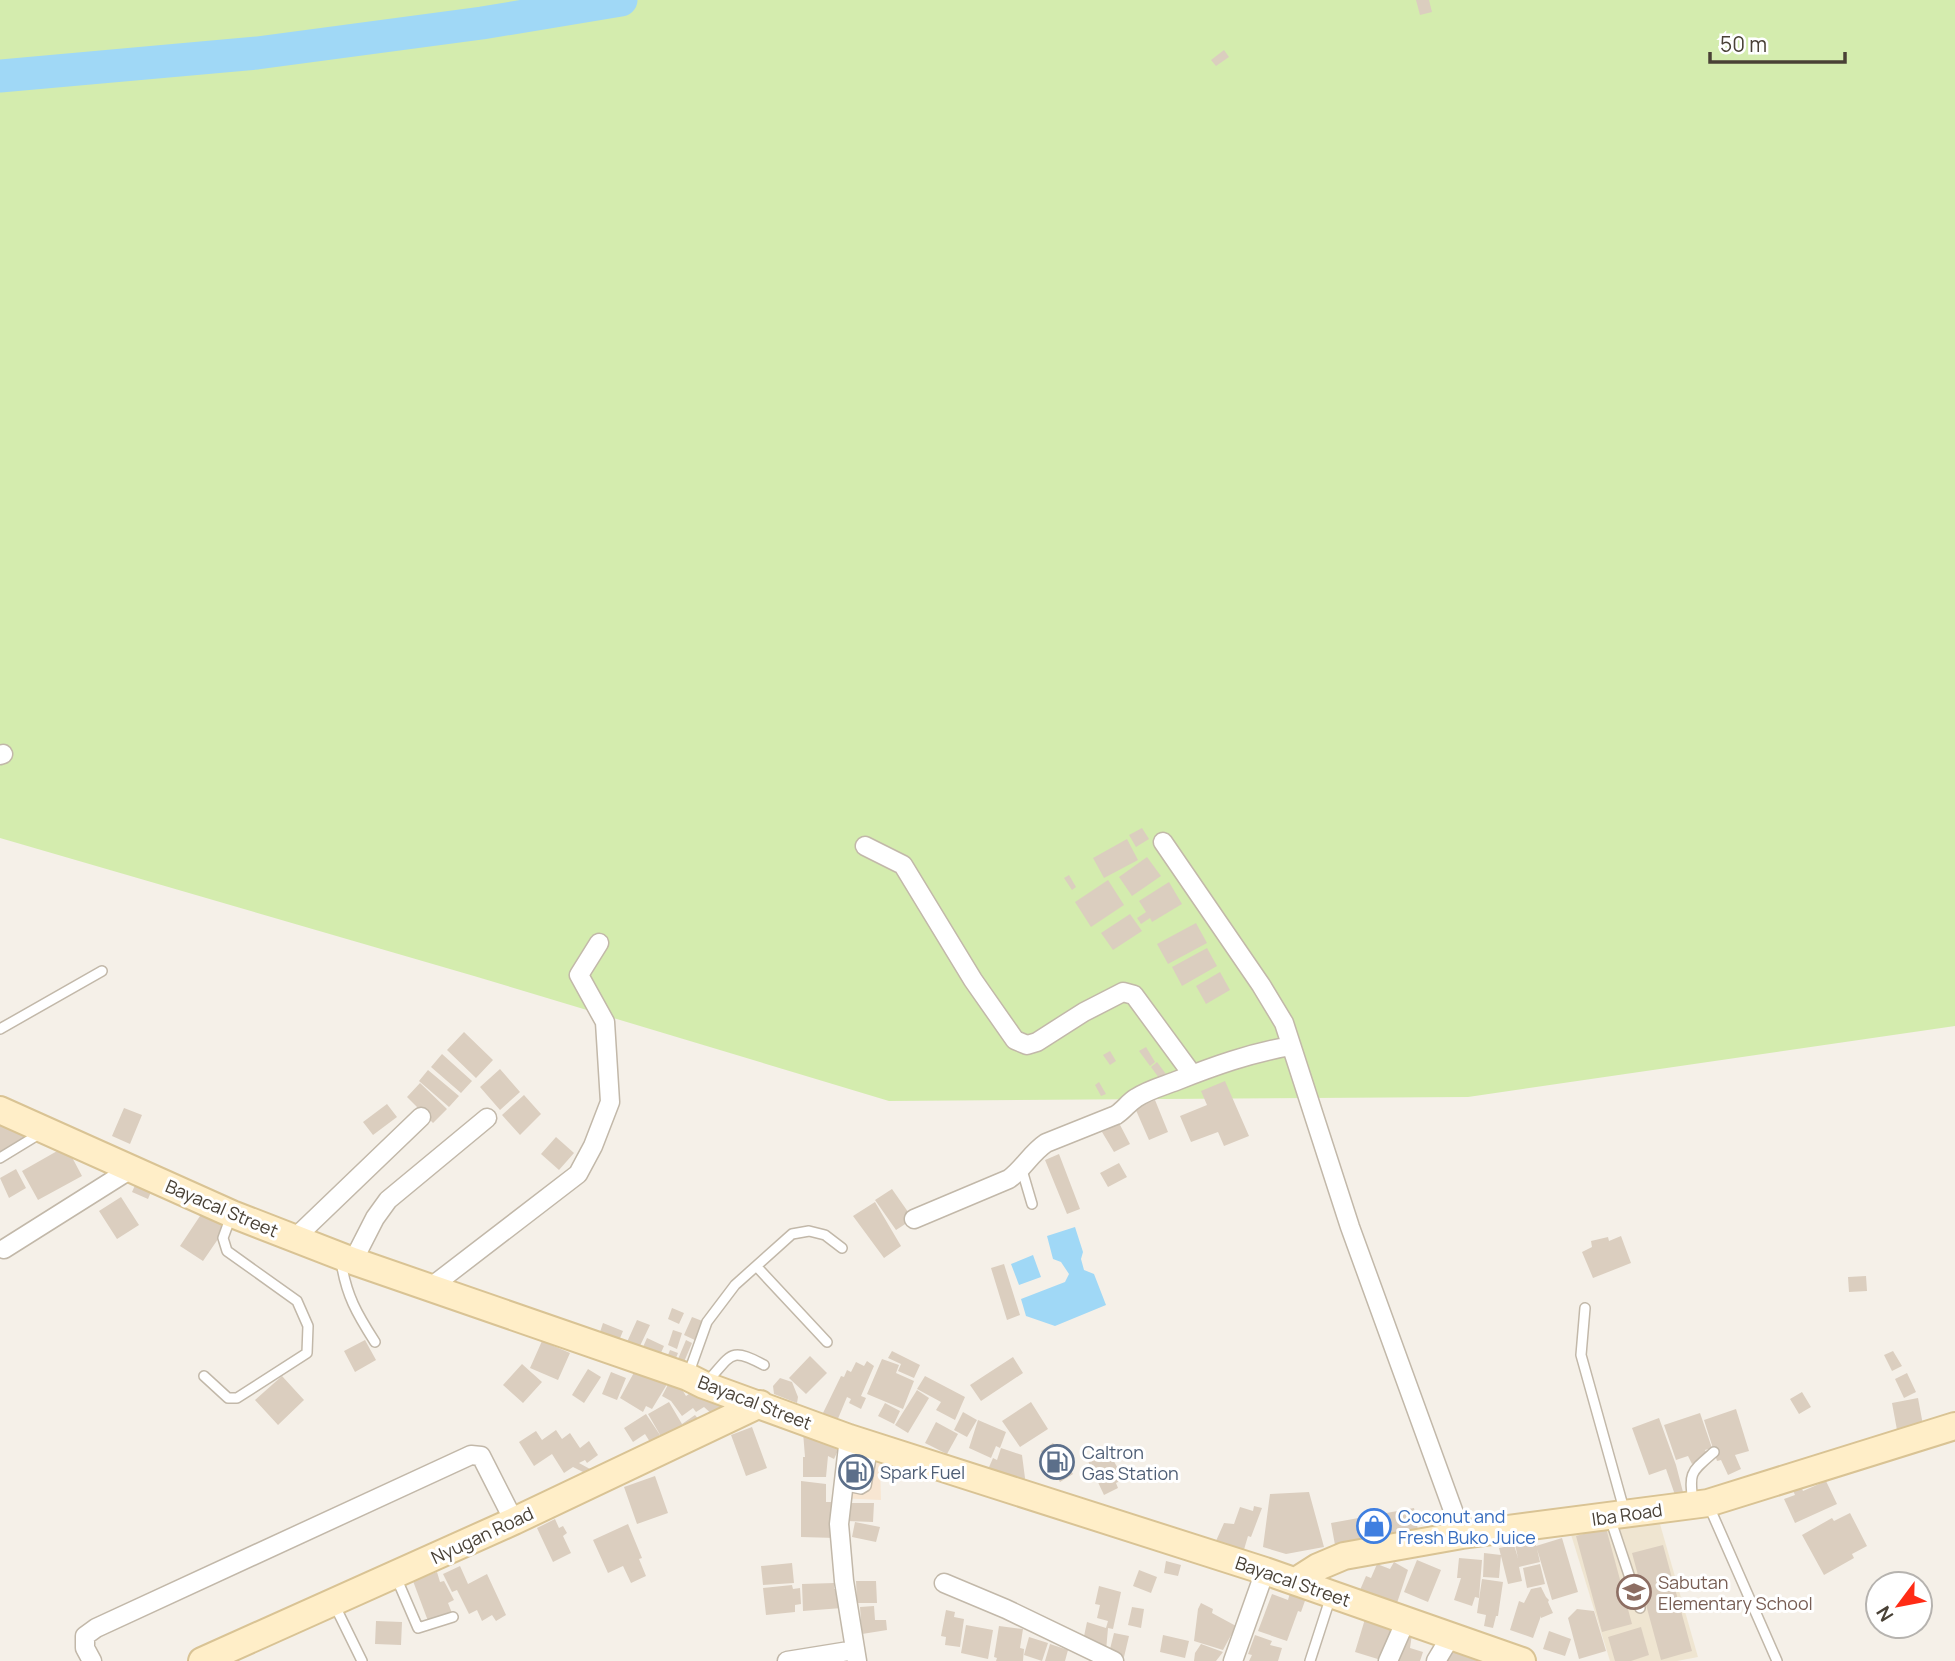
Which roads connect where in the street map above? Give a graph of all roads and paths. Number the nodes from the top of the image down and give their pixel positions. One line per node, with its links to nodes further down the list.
1 (1163, 842): 6 (street)
2 (865, 846): 7 (street)
3 (599, 943): 23 (street)
4 (102, 971): 5 (lane)
5 (0, 1029)
6 (1291, 1046): 7 (street); 38 (street)
7 (1192, 1074): 14 (street)
8 (0, 1110): 11 (main road, Bayacal Street)
9 (421, 1117): 18 (street)
10 (487, 1118): 21 (street)
11 (45, 1130): 12 (lane); 13 (main road, Bayacal Street)
12 (0, 1158)
13 (131, 1168): 16 (main road, Bayacal Street); 20 (street)
14 (1022, 1170): 15 (lane); 17 (street)
15 (1032, 1204)
16 (232, 1214): 18 (main road, Bayacal Street); 28 (lane)
17 (914, 1219)
18 (295, 1238): 21 (main road, Bayacal Street)
19 (842, 1248): 22 (lane)
20 (4, 1249)
21 (346, 1258): 23 (main road, Bayacal Street); 25 (lane)
22 (757, 1267): 26 (lane); 29 (lane)
23 (431, 1287): 29 (main road, Bayacal Street)
24 (1585, 1308): 36 (lane)
25 (375, 1342)
26 (827, 1342)
27 (764, 1365): 29 (lane)
28 (204, 1376)
29 (696, 1381): 30 (main road, Bayacal Street)
30 (760, 1404): 32 (main road, Bayacal Street); 37 (main road, Nyugan Road)
31 (1955, 1426): 35 (main road, Iba Road)
32 (861, 1441): 34 (street); 34 (lane); 39 (main road, Bayacal Street)
33 (1714, 1452): 35 (lane)
34 (842, 1485): 50 (street)
35 (1700, 1504): 36 (main road, Iba Road); 61 (lane)
36 (1617, 1516): 38 (main road, Iba Road); 45 (lane)
37 (514, 1521): 40 (main road, Nyugan Road); 51 (street)
38 (1462, 1535): 41 (main road, Iba Road)
39 (1265, 1571): 41 (main road, Bayacal Street); 56 (street)
40 (395, 1575): 44 (main road, Nyugan Road); 46 (lane)
41 (1296, 1581): 43 (main road, Bayacal Street)
42 (944, 1583): 49 (street)
43 (1332, 1594): 47 (main road, Bayacal Street); 57 (lane)
44 (333, 1602): 52 (main road, Nyugan Road); 53 (lane)
45 (1640, 1608)
46 (453, 1617)
47 (1406, 1620): 48 (main road, Bayacal Street); 58 (street)
48 (1451, 1636): 59 (street); 60 (main road, Bayacal Street)
49 (1076, 1653): 55 (street)
50 (856, 1656): 54 (street)
51 (92, 1661)
52 (202, 1661)
53 (362, 1661)
54 (787, 1661)
55 (1114, 1661)
56 (1233, 1661)
57 (1310, 1661)
58 (1388, 1661)
59 (1436, 1661)
60 (1522, 1661)
61 (1777, 1661)

